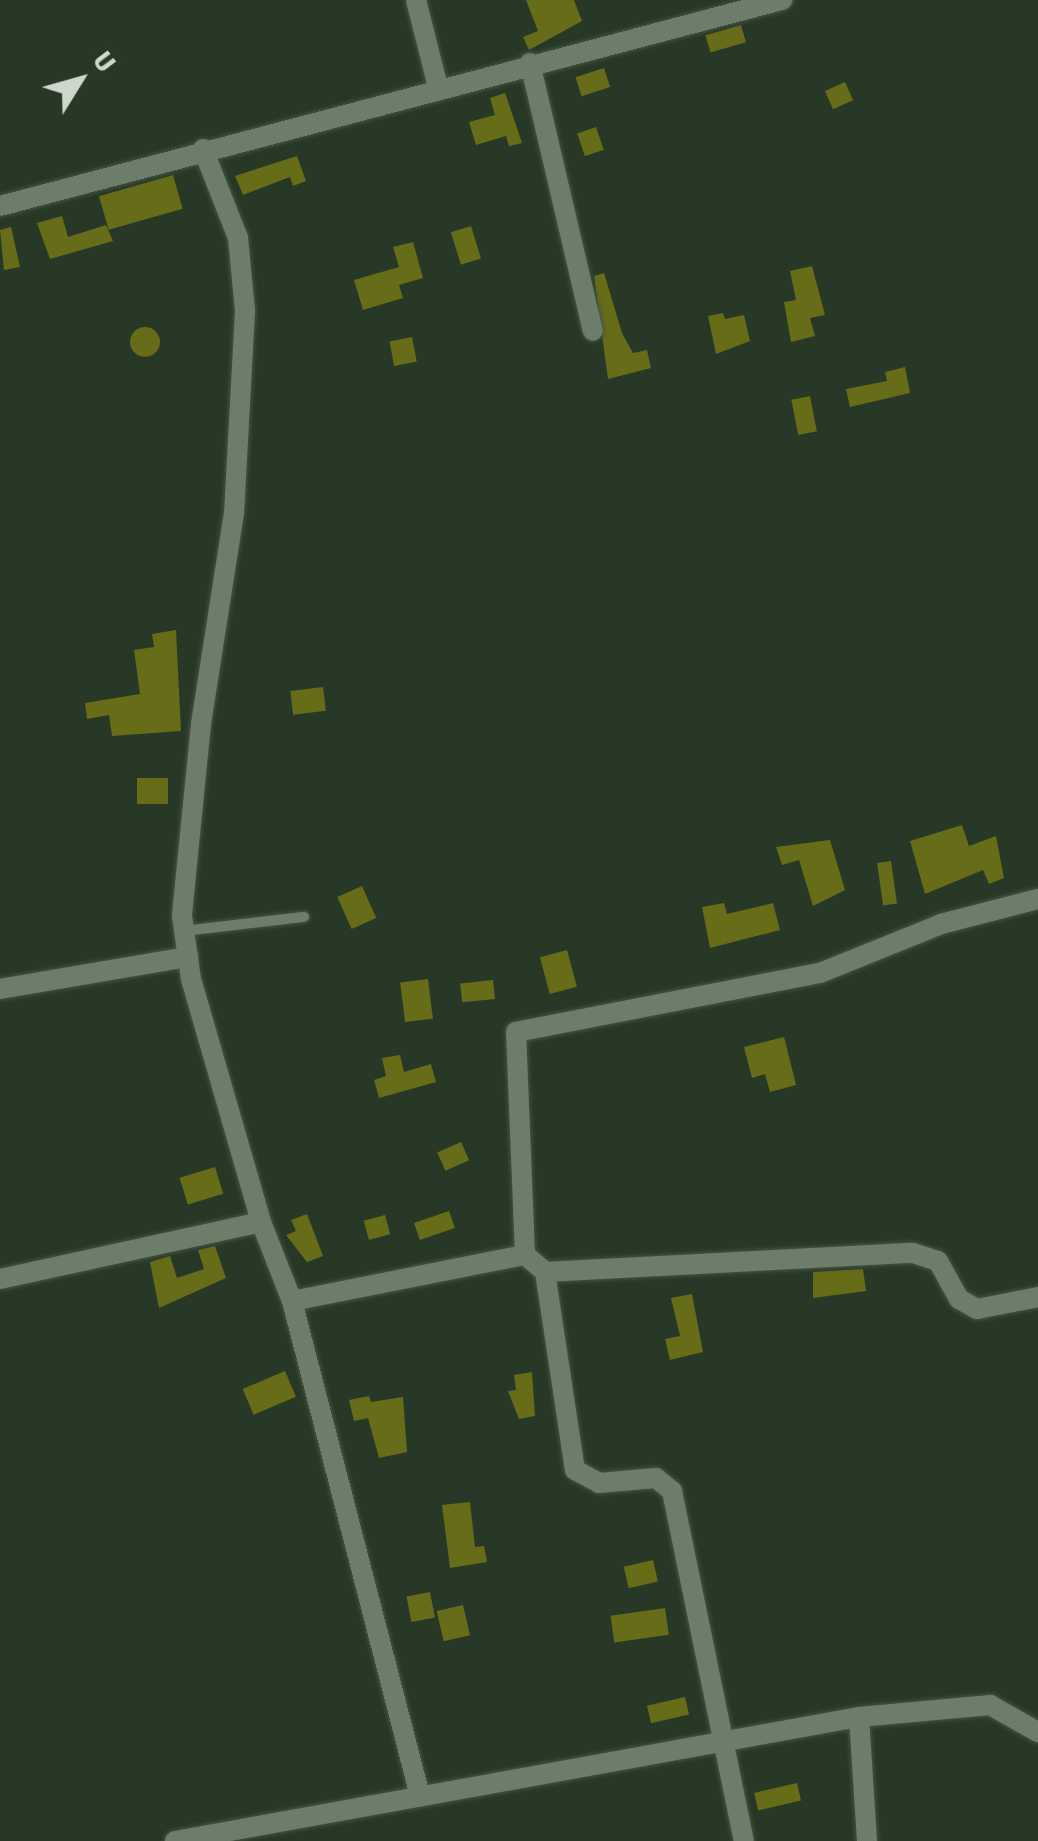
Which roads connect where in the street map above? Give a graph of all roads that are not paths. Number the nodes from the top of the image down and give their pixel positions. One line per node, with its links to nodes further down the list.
1 (416, 0): 4 (street)
2 (782, 0): 3 (street)
3 (530, 63): 4 (street); 7 (street)
4 (438, 87): 5 (street)
5 (203, 149): 6 (street); 10 (street)
6 (0, 206)
7 (593, 332)
8 (1038, 899): 14 (street)
9 (304, 917): 10 (lane)
10 (184, 931): 11 (street)
11 (188, 956): 12 (street); 13 (street)
12 (0, 990)
13 (261, 1222): 16 (street); 18 (street)
14 (525, 1255): 15 (street); 18 (street)
15 (545, 1272): 17 (street); 21 (street)
16 (0, 1279)
17 (1038, 1296)
18 (292, 1301): 22 (street)
19 (860, 1717): 20 (street); 21 (street); 25 (street)
20 (1038, 1732)
21 (724, 1740): 22 (street); 24 (street)
22 (419, 1792): 23 (street)
23 (175, 1841)
24 (744, 1841)
25 (867, 1841)

